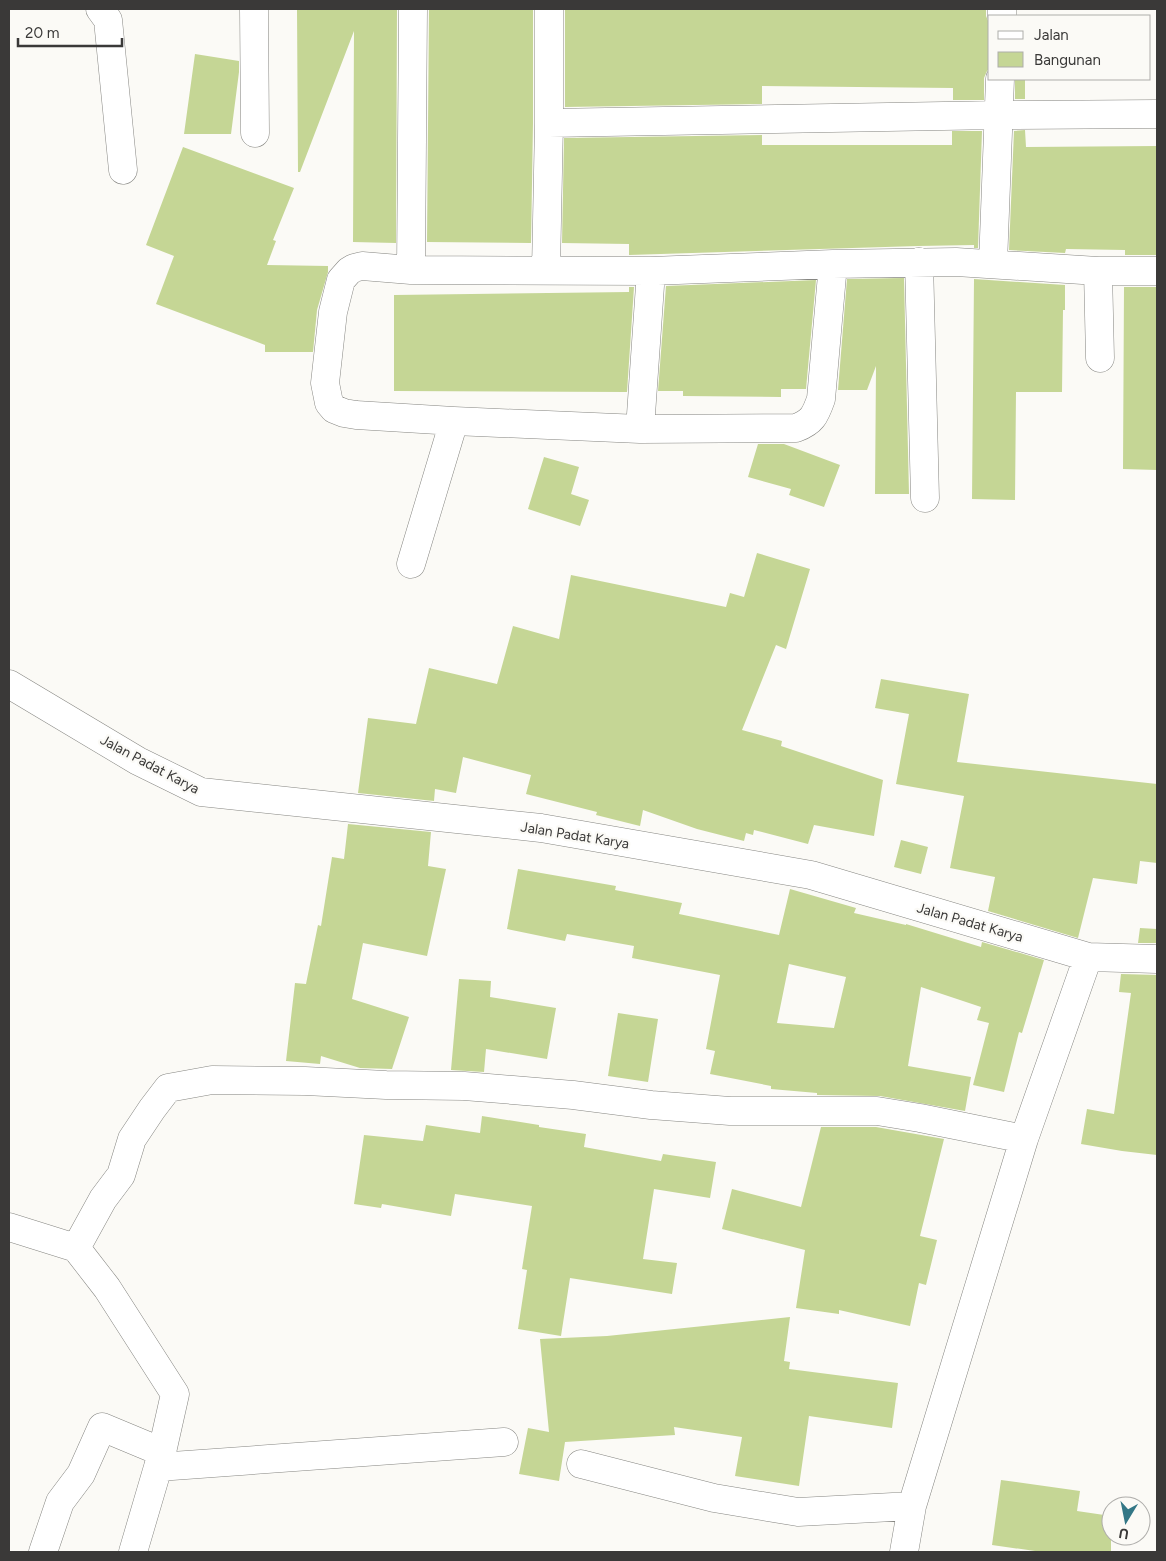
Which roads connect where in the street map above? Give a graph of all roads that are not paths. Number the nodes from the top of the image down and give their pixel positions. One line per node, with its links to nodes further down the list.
1 (100, 9): 10 (street)
2 (254, 9): 9 (street)
3 (413, 9): 14 (street)
4 (549, 9): 8 (street)
5 (1000, 80): 7 (street)
6 (1157, 114): 7 (street)
7 (999, 115): 8 (street); 13 (street)
8 (549, 123): 15 (street)
9 (255, 134)
10 (123, 170)
11 (919, 262): 12 (street); 13 (street); 22 (street)
12 (833, 264): 16 (street); 21 (street)
13 (993, 264): 17 (street)
14 (412, 270): 15 (street); 20 (street)
15 (546, 270): 16 (street)
16 (651, 271): 21 (street)
17 (1098, 271): 18 (street); 19 (street)
18 (1157, 271)
19 (1100, 358)
20 (454, 421): 21 (street); 23 (street)
21 (640, 429)
22 (925, 498)
23 (411, 564)
24 (9, 684): 25 (street, Jalan Padat Karya)
25 (1088, 957): 26 (street, Jalan Padat Karya); 27 (street)
26 (1157, 959)
27 (1024, 1139): 29 (street); 33 (street)
28 (9, 1226): 29 (street)
29 (76, 1248): 31 (street)
30 (504, 1442): 31 (street)
31 (160, 1460): 34 (street); 35 (street)
32 (581, 1464): 33 (street)
33 (912, 1506): 36 (street)
34 (44, 1552)
35 (133, 1552)
36 (904, 1552)

